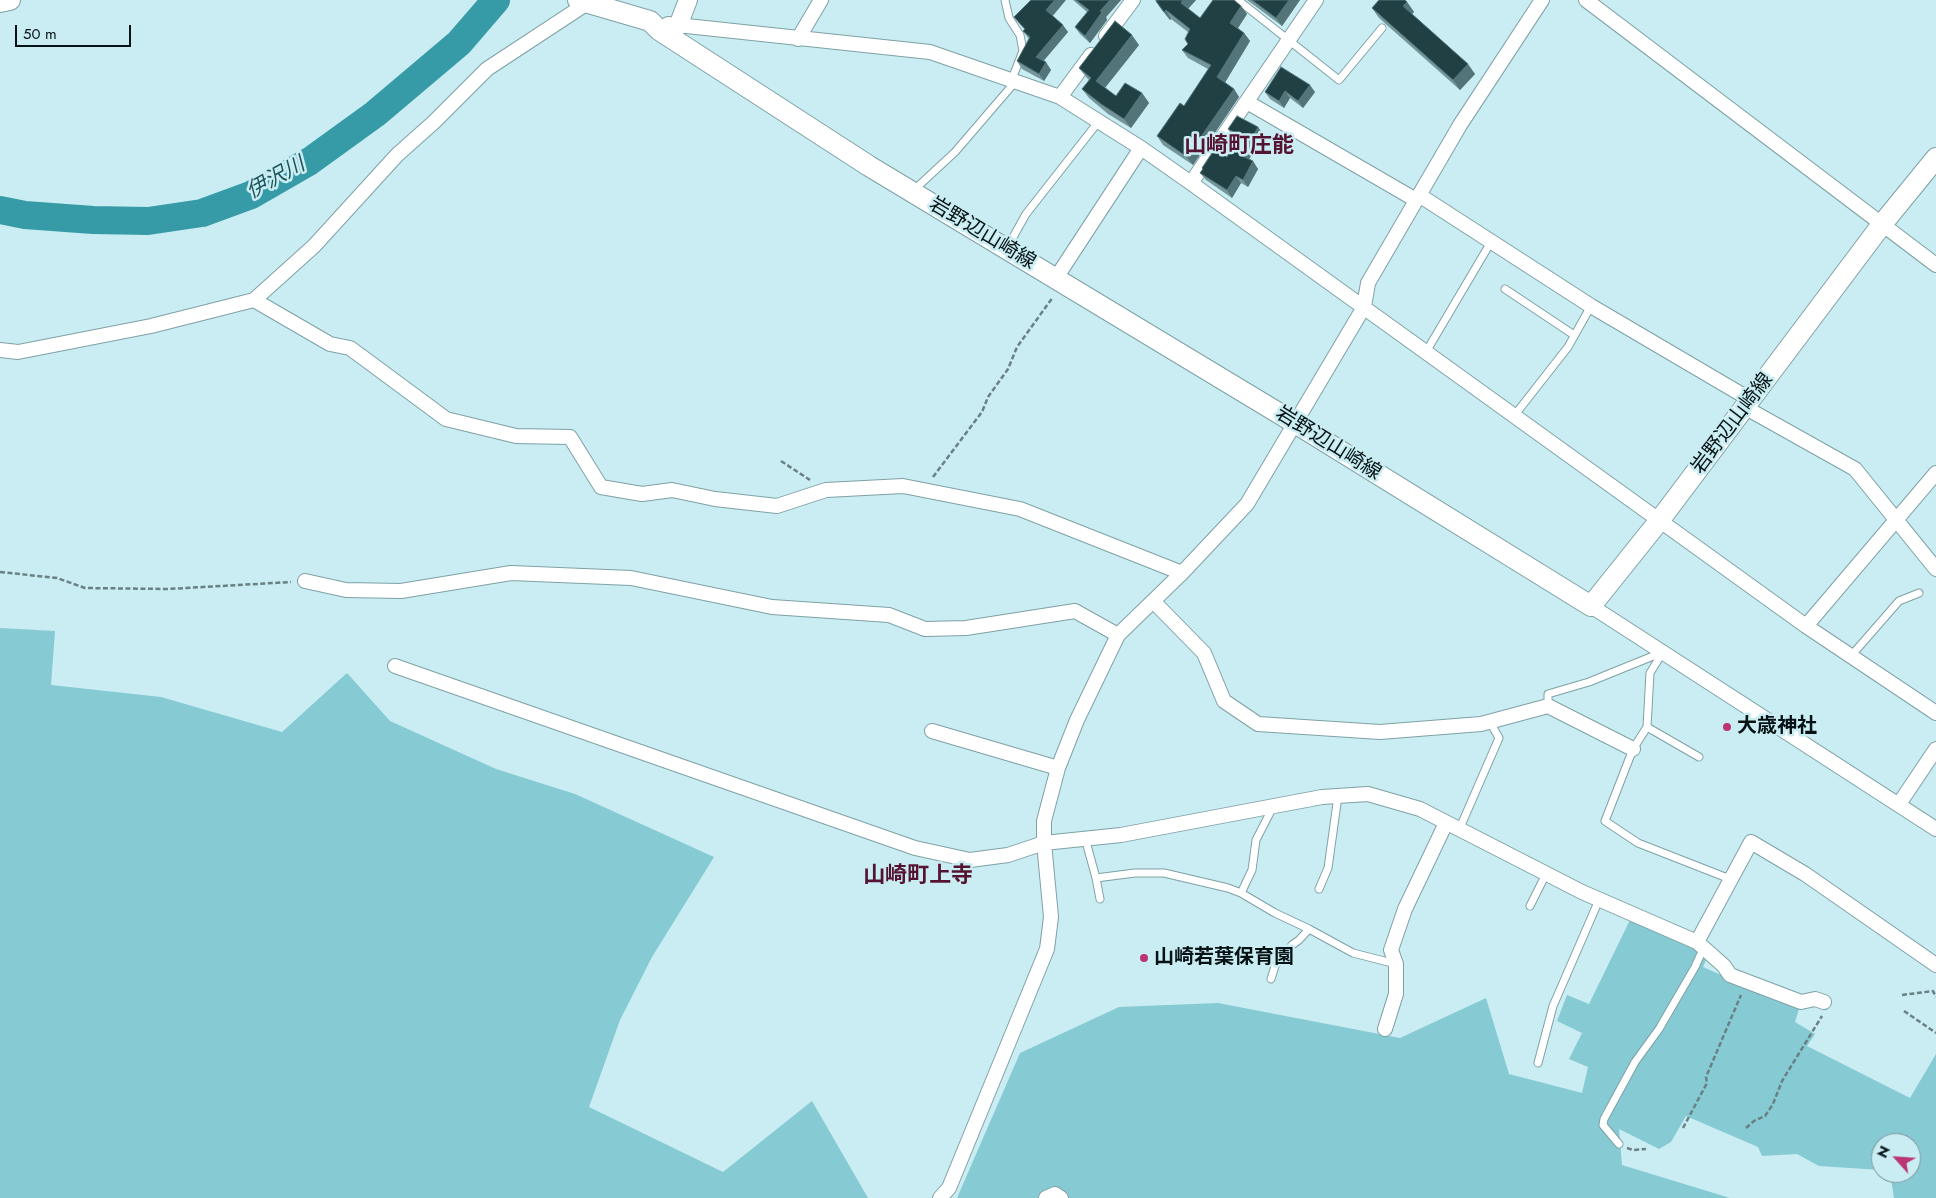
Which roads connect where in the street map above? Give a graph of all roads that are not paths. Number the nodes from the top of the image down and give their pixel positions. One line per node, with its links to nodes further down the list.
1 (10, 0): 11 (main road)
2 (688, 0): 13 (street)
3 (821, 0): 15 (street)
4 (1005, 0): 17 (lane)
5 (1238, 0): 16 (lane)
6 (1316, 0): 16 (street)
7 (1542, 0): 25 (street)
8 (1586, 0): 26 (street)
9 (586, 1): 12 (main road, 岩野辺山崎線); 32 (street)
10 (1131, 1): 18 (street)
11 (0, 2)
12 (650, 21): 13 (street); 24 (main road, 岩野辺山崎線)
13 (678, 26): 15 (street)
14 (1382, 28): 16 (lane)
15 (798, 39): 17 (street)
16 (1289, 40): 19 (street)
17 (1014, 80): 18 (street); 24 (lane)
18 (1060, 97): 20 (street)
19 (1247, 102): 23 (street); 25 (street)
20 (1098, 121): 21 (street); 28 (lane)
21 (1140, 148): 23 (street); 30 (street)
22 (1936, 158): 26 (main road, 岩野辺山崎線)
23 (1191, 183): 34 (street)
24 (912, 192): 28 (main road, 岩野辺山崎線)
25 (1417, 198): 27 (street); 34 (street)
26 (1883, 223): 29 (street); 38 (main road, 岩野辺山崎線)
27 (1491, 242): 33 (street); 37 (lane)
28 (1007, 249): 30 (main road, 岩野辺山崎線)
29 (1936, 265)
30 (1059, 281): 40 (main road, 岩野辺山崎線)
31 (1505, 290): 35 (lane)
32 (254, 300): 36 (street); 45 (street)
33 (1591, 306): 35 (lane); 38 (street)
34 (1364, 307): 37 (street); 40 (street)
35 (1574, 335): 39 (lane)
36 (0, 350)
37 (1426, 352): 39 (street)
38 (1748, 404): 42 (street); 43 (main road, 岩野辺山崎線)
39 (1514, 416): 43 (street)
40 (1296, 423): 45 (street); 49 (main road, 岩野辺山崎線)
41 (1936, 473): 42 (street)
42 (1896, 519): 44 (street); 50 (street)
43 (1659, 521): 49 (main road, 岩野辺山崎線); 50 (street)
44 (1936, 569)
45 (1182, 573): 48 (street)
46 (305, 581): 51 (street)
47 (1919, 593): 53 (lane)
48 (1154, 602): 51 (street); 57 (street)
49 (1591, 606): 52 (street)
50 (1806, 626): 53 (street)
51 (1118, 635): 63 (street)
52 (1663, 652): 55 (lane); 58 (lane); 65 (street)
53 (1851, 656): 56 (street)
54 (395, 666): 71 (street)
55 (1548, 706): 57 (street); 60 (street)
56 (1936, 713)
57 (1490, 722): 69 (lane)
58 (1647, 727): 60 (lane); 62 (lane)
59 (932, 731): 63 (street)
60 (1633, 749): 74 (lane)
61 (1936, 749): 65 (street)
62 (1699, 758)
63 (1058, 768): 71 (street)
64 (1338, 796): 66 (street); 67 (street); 75 (lane)
65 (1899, 804): 68 (street)
66 (1274, 806): 70 (street); 76 (lane)
67 (1446, 823): 69 (street); 82 (street)
68 (1936, 829)
69 (1459, 830): 72 (street)
70 (1085, 838): 71 (street); 73 (lane)
71 (1044, 843): 89 (street)
72 (1546, 874): 78 (street); 79 (lane)
73 (1096, 878): 76 (lane); 77 (lane)
74 (1730, 879): 81 (street); 83 (street)
75 (1319, 889)
76 (1242, 893): 80 (lane)
77 (1100, 899)
78 (1599, 900): 81 (street); 87 (lane)
79 (1530, 906)
80 (1309, 929): 82 (lane); 84 (lane)
81 (1700, 944): 85 (street); 88 (lane)
82 (1396, 964): 86 (street)
83 (1936, 965)
84 (1272, 979)
85 (1824, 1002)
86 (1386, 1029)
87 (1538, 1063)
88 (1618, 1144)
89 (940, 1198)
90 (1046, 1198): 91 (street)
91 (1061, 1198)

